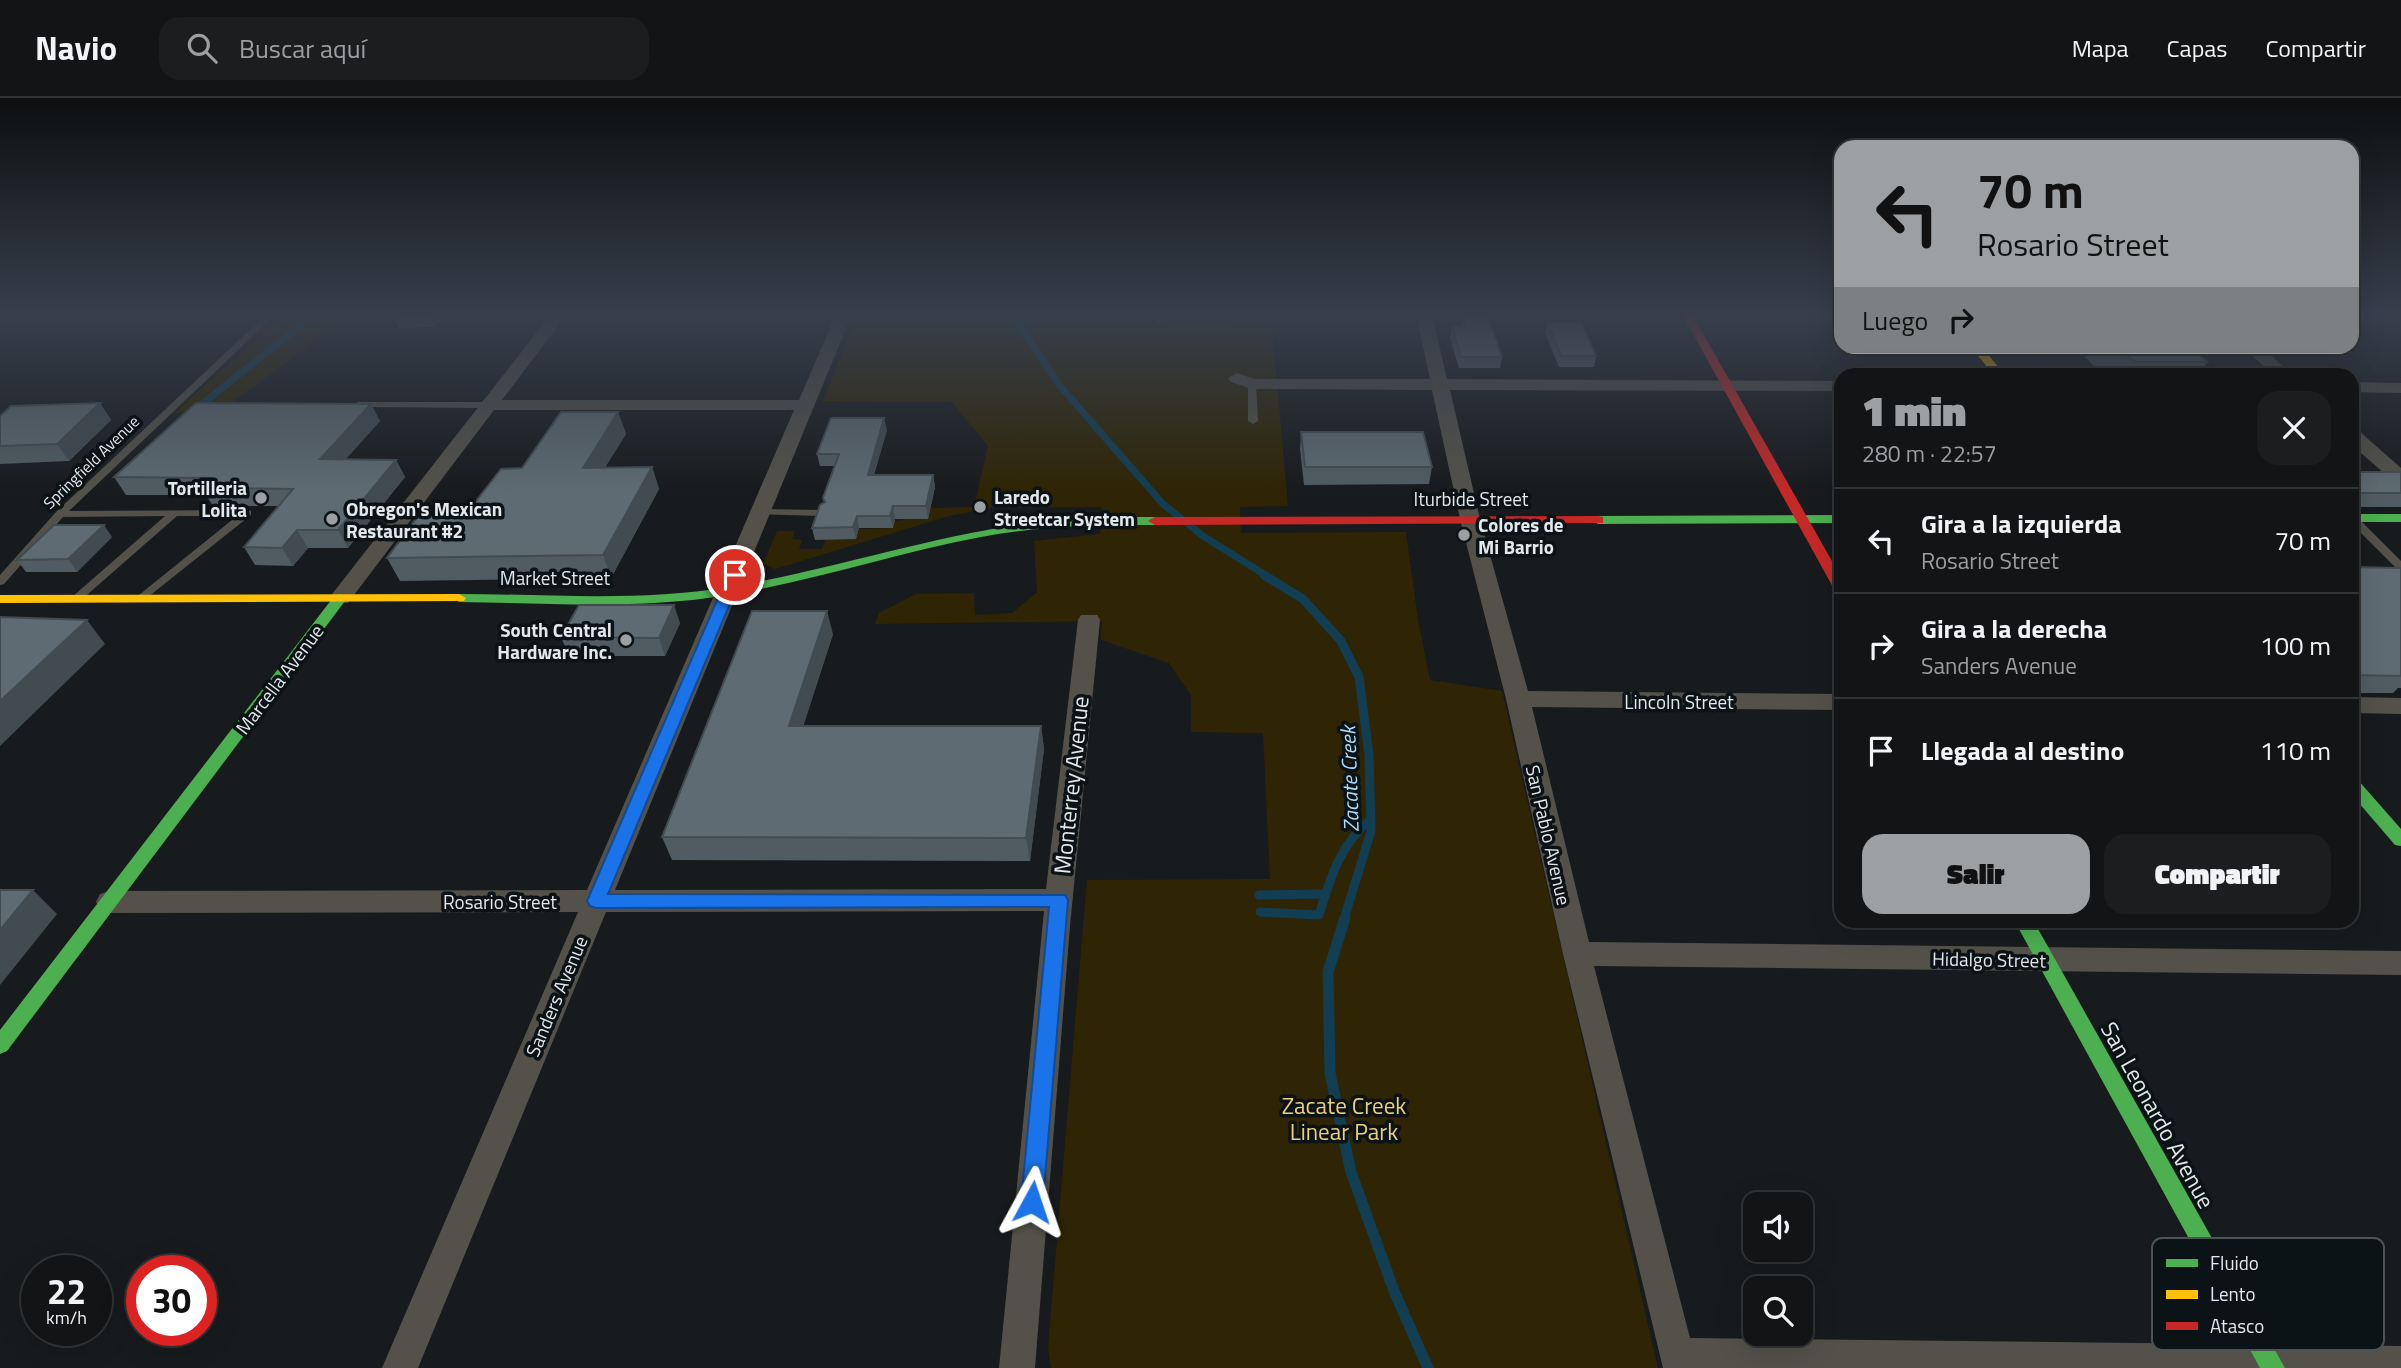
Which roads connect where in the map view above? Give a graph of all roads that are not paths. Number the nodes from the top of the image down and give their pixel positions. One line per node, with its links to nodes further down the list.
1 (209, 373): 20 (lane, Springfield Avenue)
2 (512, 373): 13 (street, Marcella Avenue)
3 (819, 373): 14 (street, Sanders Avenue)
4 (1439, 373): 7 (street, San Pablo Avenue)
5 (1718, 373): 8 (street)
6 (1244, 381): 7 (street); 15 (lane)
7 (1442, 384): 8 (street); 24 (street, San Pablo Avenue)
8 (1724, 384): 9 (street); 25 (street)
9 (1834, 386)
10 (2359, 387): 11 (street)
11 (2401, 388)
12 (358, 405): 13 (lane)
13 (487, 405): 14 (street); 33 (street, Marcella Avenue)
14 (806, 405): 18 (street, Sanders Avenue)
15 (1254, 421)
16 (2359, 441): 17 (street)
17 (2401, 478)
18 (761, 512): 19 (lane); 32 (street, Sanders Avenue)
19 (820, 513)
20 (60, 514): 21 (lane); 31 (lane, Springfield Avenue)
21 (174, 514): 35 (lane); 36 (lane)
22 (2359, 518): 23 (street)
23 (2401, 518)
24 (1470, 519): 25 (street, Iturbide Street); 27 (street, Iturbide Street); 38 (street, San Pablo Avenue)
25 (1804, 519): 26 (street, Iturbide Street); 30 (street)
26 (1834, 519)
27 (1101, 520): 32 (street, Market Street)
28 (2359, 525): 29 (lane)
29 (2401, 567)
30 (1834, 576)
31 (0, 582)
32 (728, 592): 33 (street, Market Street); 45 (street, Sanders Avenue)
33 (340, 598): 36 (street, Market Street); 46 (street, Marcella Avenue)
34 (0, 599): 35 (street, Market Street)
35 (75, 599): 36 (street, Market Street)
36 (139, 599)
37 (1089, 620): 44 (street, Monterrey Avenue)
38 (1518, 699): 39 (street, Lincoln Street); 48 (street, San Pablo Avenue)
39 (1834, 702)
40 (2359, 705): 41 (street)
41 (2401, 706)
42 (2359, 792): 43 (street)
43 (2401, 840)
44 (1059, 900): 45 (street, Rosario Street); 57 (street, Monterrey Avenue)
45 (596, 901): 46 (street, Rosario Street); 56 (street, Sanders Avenue)
46 (110, 902): 51 (street, Marcella Avenue)
47 (2028, 928): 49 (street, San Leonardo Avenue)
48 (1577, 954): 49 (street, Hidalgo Street); 55 (street, San Pablo Avenue)
49 (2045, 959): 50 (street, Hidalgo Street); 52 (street, San Leonardo Avenue)
50 (2401, 964)
51 (0, 1045)
52 (2201, 1238)
53 (2263, 1350): 55 (street, San Leonardo Avenue)
54 (2401, 1364): 55 (street)
55 (2272, 1366)
56 (400, 1368)
57 (1017, 1368)

